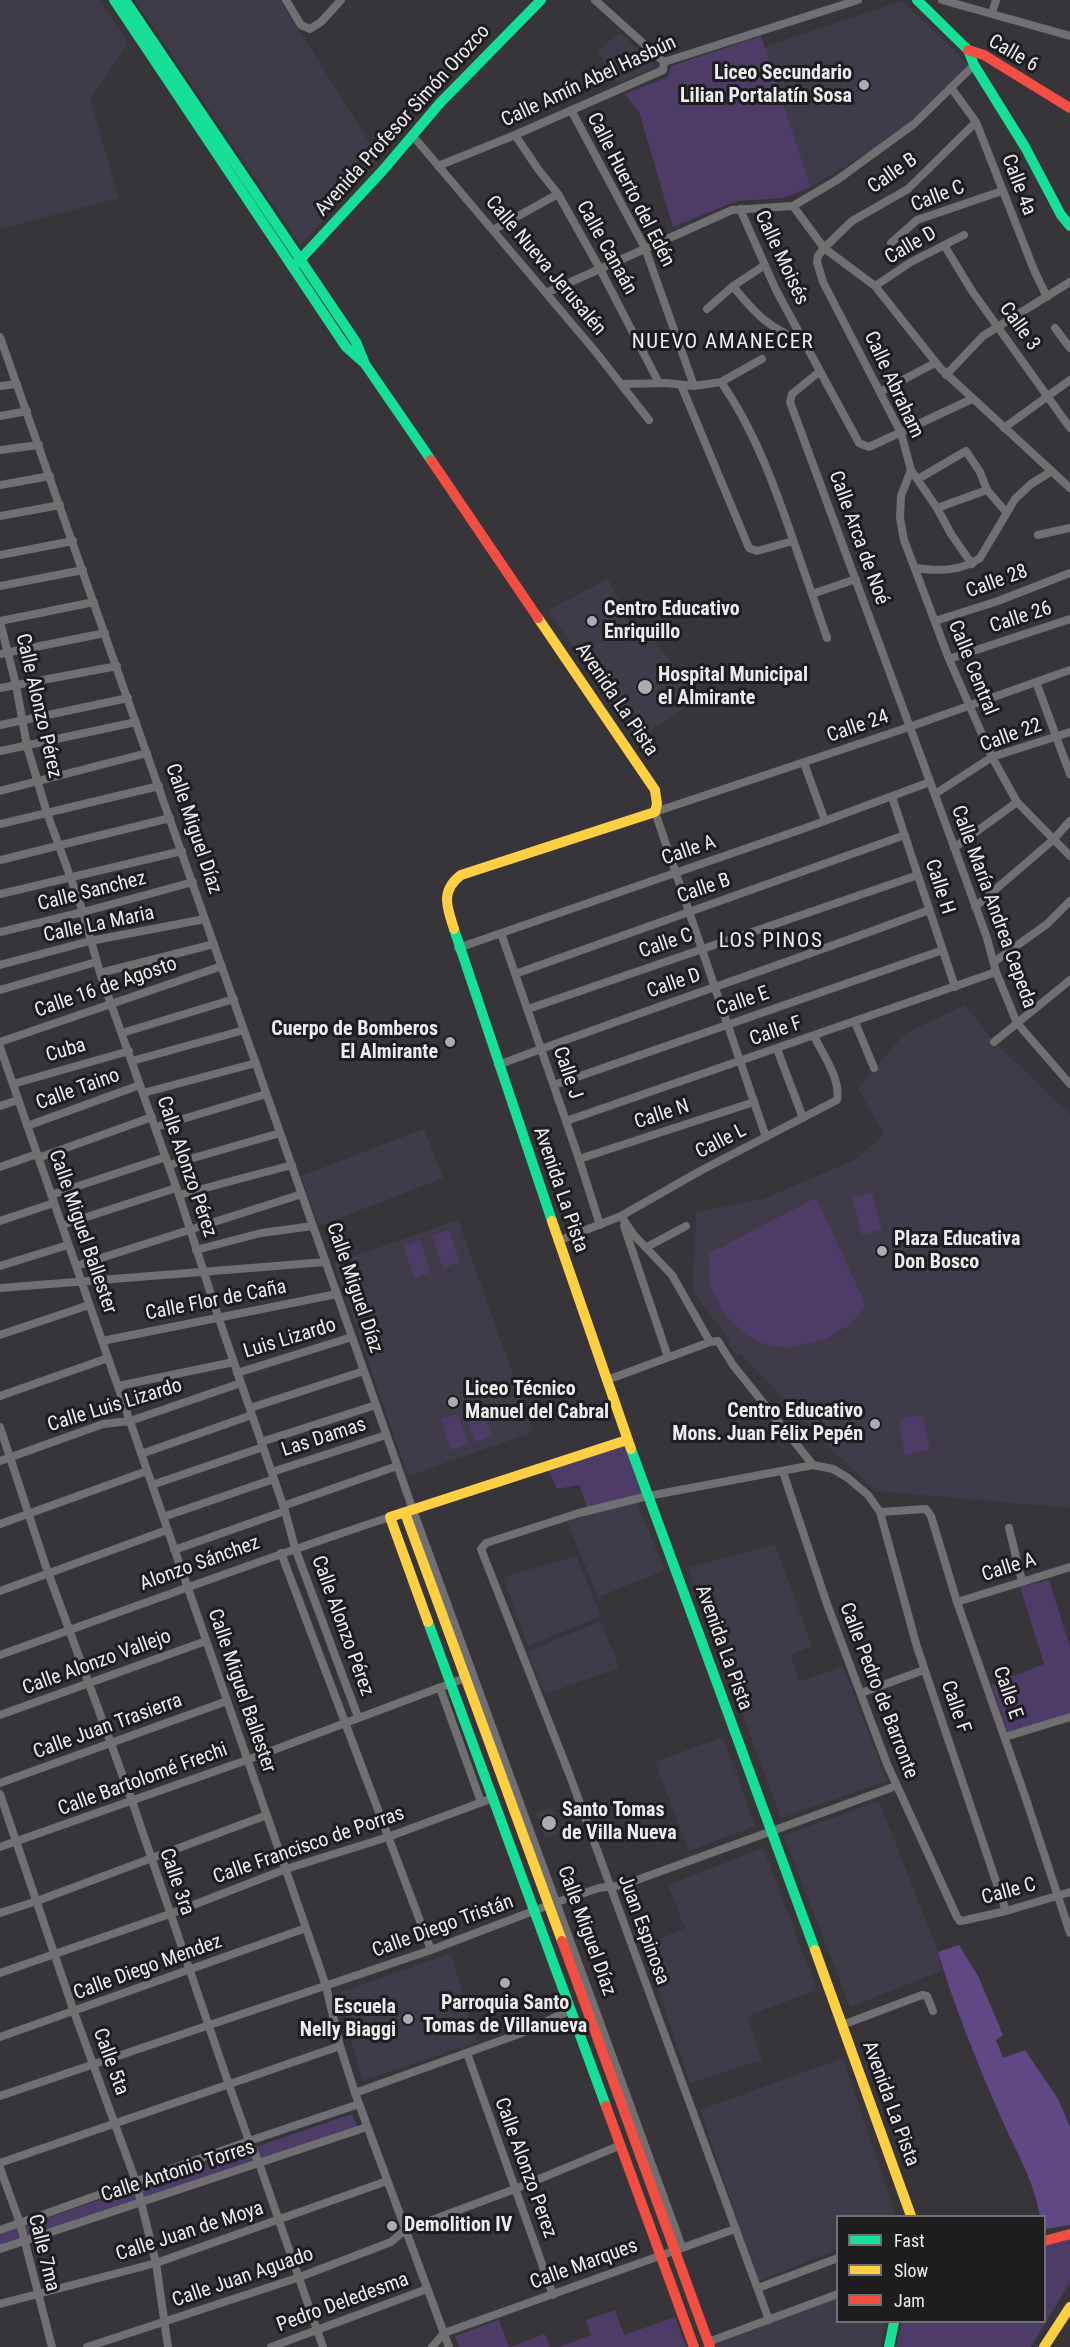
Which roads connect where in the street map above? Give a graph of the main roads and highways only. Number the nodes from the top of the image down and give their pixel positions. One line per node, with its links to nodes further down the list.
1 (114, 0): 8 (main road)
2 (125, 0): 8 (main road)
3 (541, 0): 8 (main road, Avenida Profesor Simón Orozco)
4 (917, 0): 5 (main road)
5 (968, 50): 6 (main road, Calle 6); 7 (main road)
6 (1070, 108)
7 (1070, 226)
8 (296, 263): 9 (main road, Avenida La Pista)
9 (627, 1440): 10 (main road, Alonzo Sánchez); 12 (main road, Avenida La Pista)
10 (409, 1512): 11 (main road, Alonzo Sánchez); 17 (main road, Calle Miguel Díaz)
11 (390, 1516): 18 (main road, Calle Miguel Díaz)
12 (910, 2215)
13 (1070, 2234): 14 (main road)
14 (1046, 2240)
15 (1070, 2307): 20 (main road)
16 (894, 2323): 19 (main road)
17 (709, 2345)
18 (694, 2347)
19 (889, 2347)
20 (1044, 2347)

